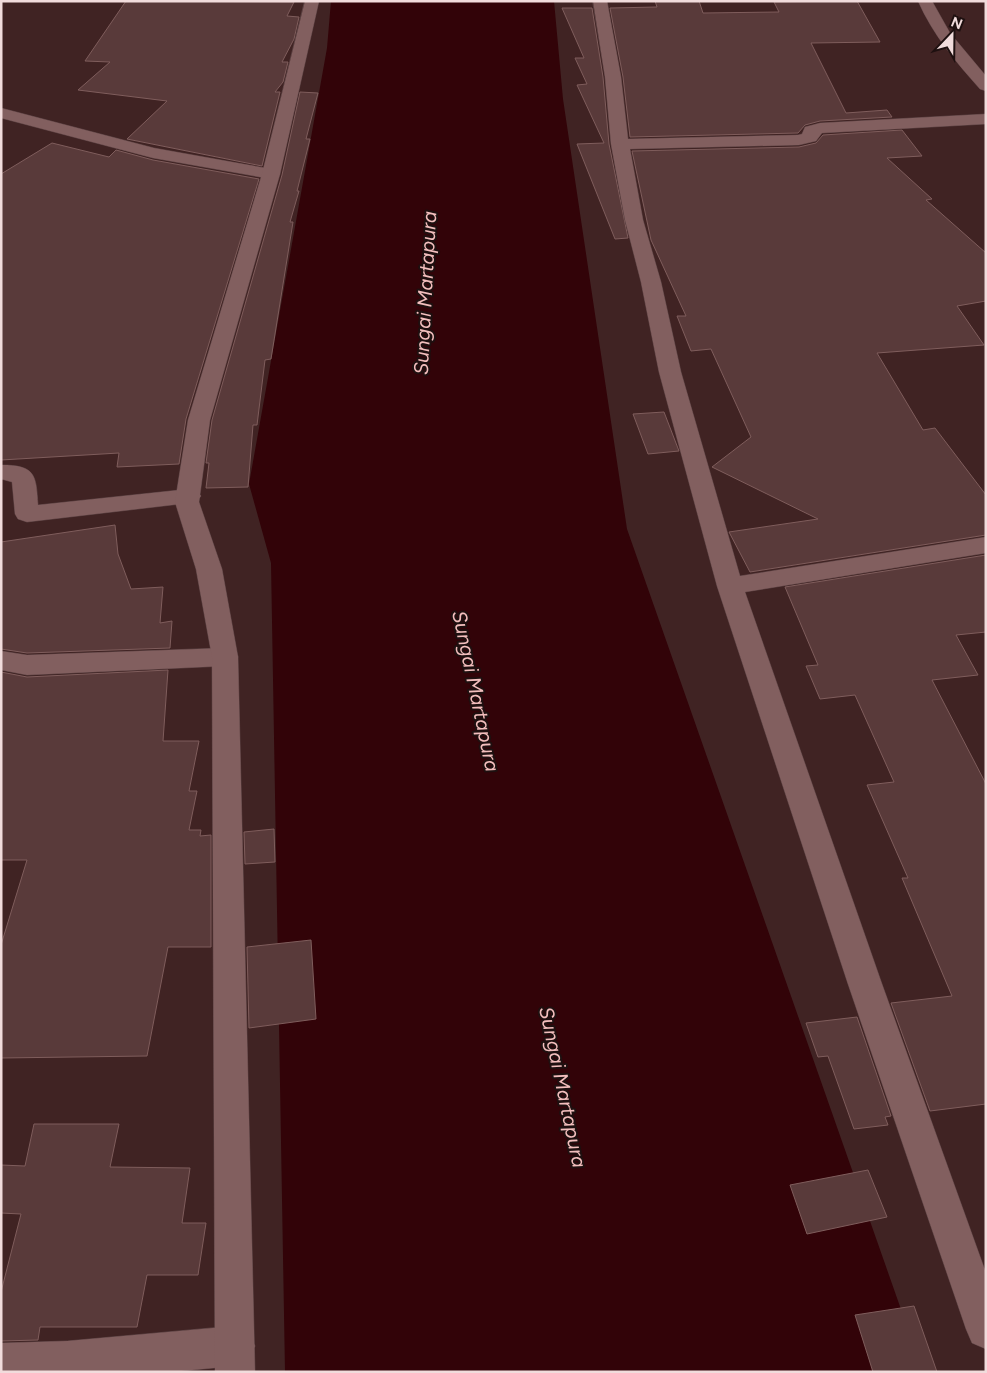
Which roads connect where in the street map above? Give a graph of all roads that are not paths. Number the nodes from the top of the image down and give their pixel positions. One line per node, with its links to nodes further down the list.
1 (312, 1): 8 (street)
2 (600, 1): 7 (street)
3 (925, 1): 4 (street)
4 (986, 86)
5 (1, 113): 8 (street)
6 (986, 120): 7 (street)
7 (620, 144): 13 (street)
8 (271, 174): 11 (street)
9 (1, 472): 10 (street)
10 (13, 496): 11 (street)
11 (188, 499): 14 (street)
12 (986, 545): 13 (street)
13 (730, 586): 16 (street)
14 (225, 657): 15 (street); 17 (street)
15 (1, 660)
16 (986, 1329)
17 (235, 1359): 18 (street)
18 (1, 1363)

